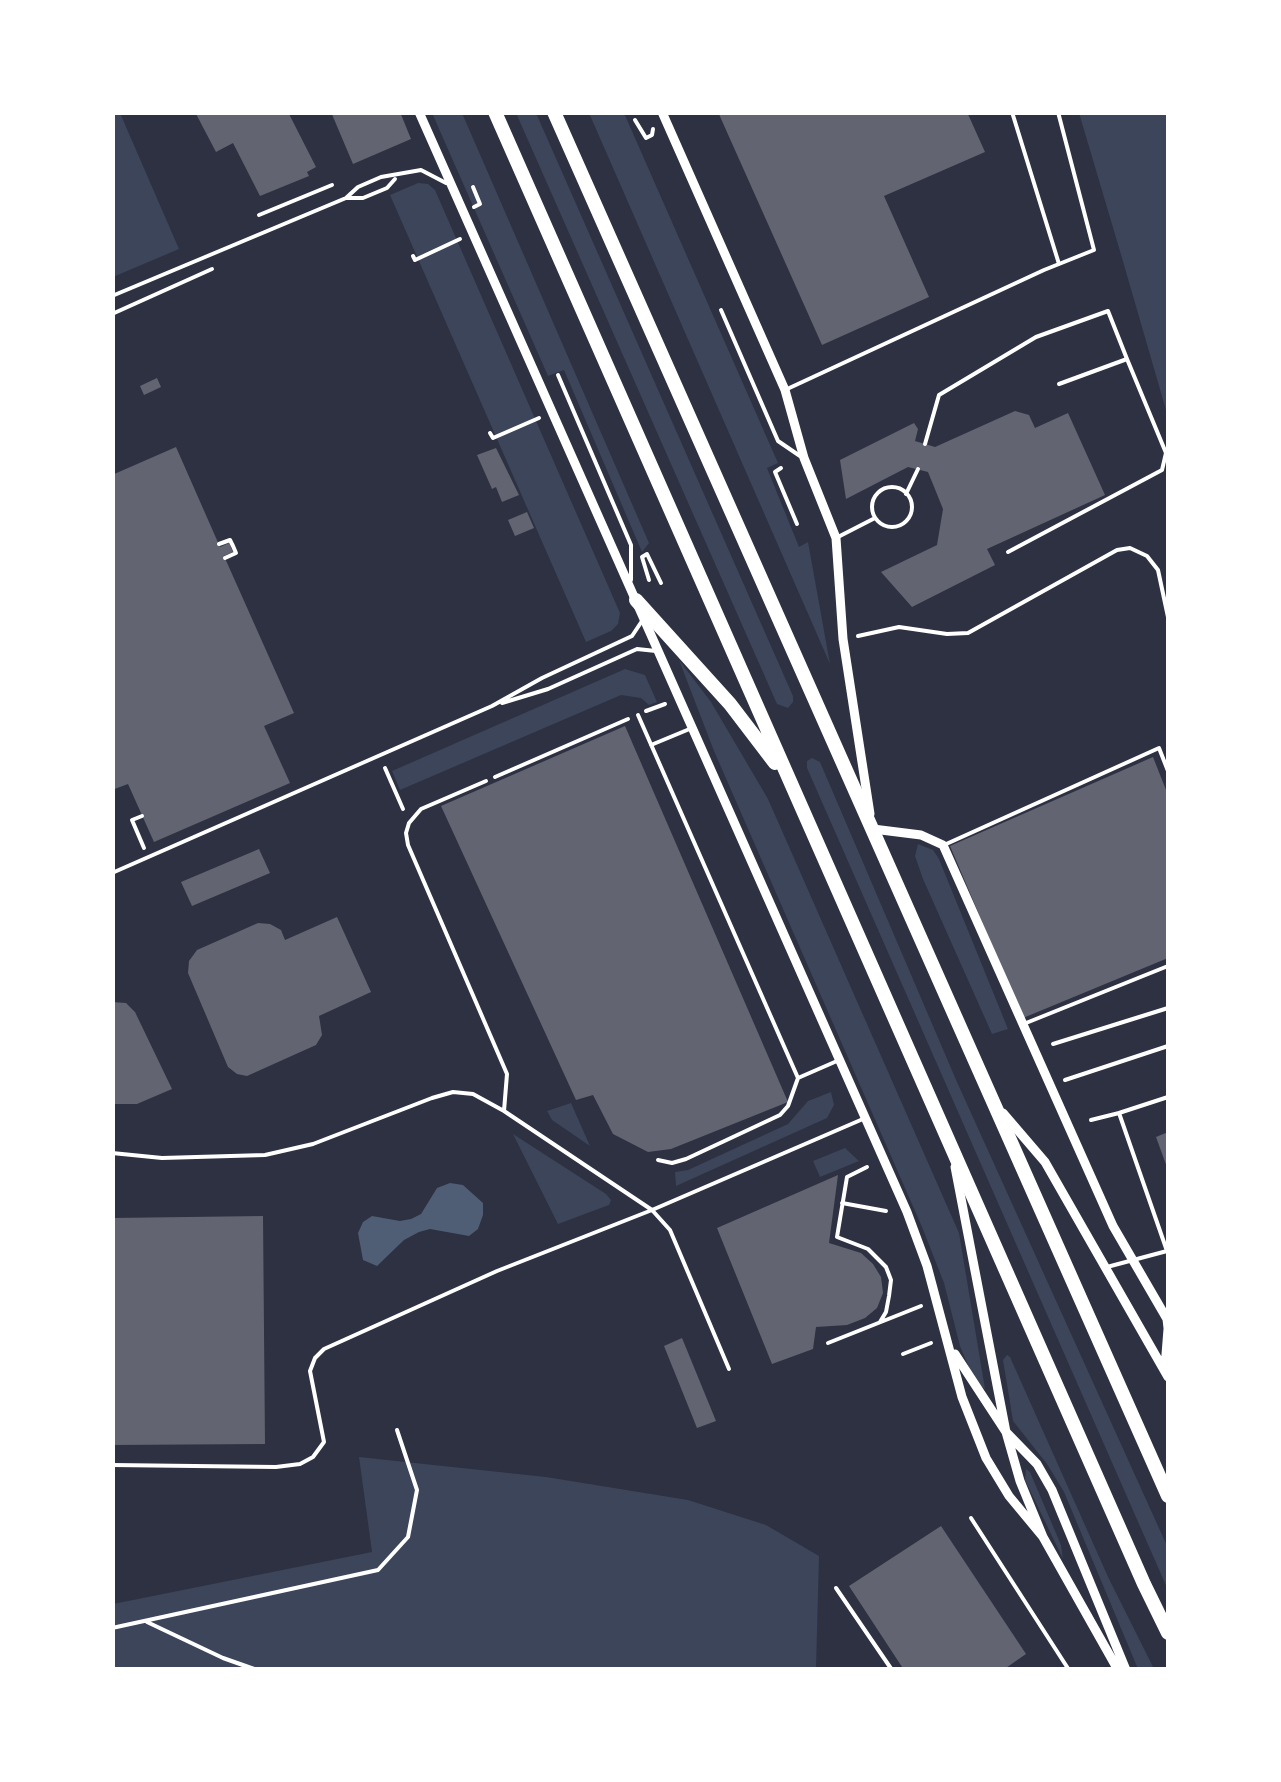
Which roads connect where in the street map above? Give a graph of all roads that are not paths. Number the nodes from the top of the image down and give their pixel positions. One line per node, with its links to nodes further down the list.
1 (419, 112): 8 (street)
2 (495, 112): 31 (highway)
3 (554, 112): 33 (highway)
4 (662, 112): 16 (street)
5 (1012, 112): 10 (lane)
6 (1058, 112): 10 (lane)
7 (398, 176): 8 (lane); 9 (lane); 9 (lane)
8 (452, 190): 24 (street)
9 (346, 198): 11 (lane)
10 (1059, 264): 16 (lane)
11 (112, 296)
12 (721, 310): 18 (lane)
13 (1127, 358): 15 (lane); 17 (lane); 23 (lane)
14 (558, 374): 24 (lane)
15 (1059, 384)
16 (785, 390): 18 (street)
17 (925, 444)
18 (804, 458): 22 (street)
19 (918, 469): 20 (lane)
20 (906, 494): 21 (lane); 21 (lane)
21 (875, 518): 22 (lane)
22 (836, 538): 33 (street)
23 (1008, 552)
24 (636, 600): 25 (street); 26 (lane); 31 (highway)
25 (661, 657): 26 (lane); 28 (street)
26 (492, 706): 35 (lane)
27 (638, 715): 29 (lane)
28 (692, 728): 29 (lane); 41 (street)
29 (651, 745): 42 (lane)
30 (1168, 770): 34 (lane)
31 (788, 780): 50 (highway)
32 (486, 781): 46 (lane)
33 (872, 829): 34 (street); 45 (highway)
34 (943, 846): 38 (street)
35 (112, 873)
36 (1168, 966): 38 (lane)
37 (1168, 1008): 39 (lane)
38 (1021, 1024): 55 (street)
39 (1053, 1044)
40 (1168, 1046): 43 (lane)
41 (838, 1060): 42 (lane); 48 (street)
42 (798, 1078): 52 (lane)
43 (1064, 1080)
44 (1168, 1097): 47 (lane)
45 (994, 1102): 56 (street); 63 (highway)
46 (504, 1111): 51 (lane); 53 (lane)
47 (1119, 1113): 49 (lane); 54 (lane)
48 (864, 1118): 53 (lane); 58 (street)
49 (1091, 1120)
50 (952, 1149): 61 (street); 67 (highway)
51 (112, 1154)
52 (658, 1160)
53 (652, 1210): 59 (lane); 62 (lane)
54 (1168, 1250): 55 (lane)
55 (1133, 1260): 56 (lane); 57 (street)
56 (1108, 1267): 60 (street)
57 (1168, 1329): 60 (street)
58 (946, 1338): 61 (street); 65 (street)
59 (729, 1369)
60 (1167, 1373)
61 (1006, 1432): 65 (street); 70 (street)
62 (112, 1465)
63 (1168, 1496)
64 (971, 1518): 69 (lane)
65 (1043, 1537): 70 (street)
66 (836, 1588): 68 (lane)
67 (1168, 1634)
68 (892, 1670)
69 (1069, 1670)
70 (1122, 1670)

